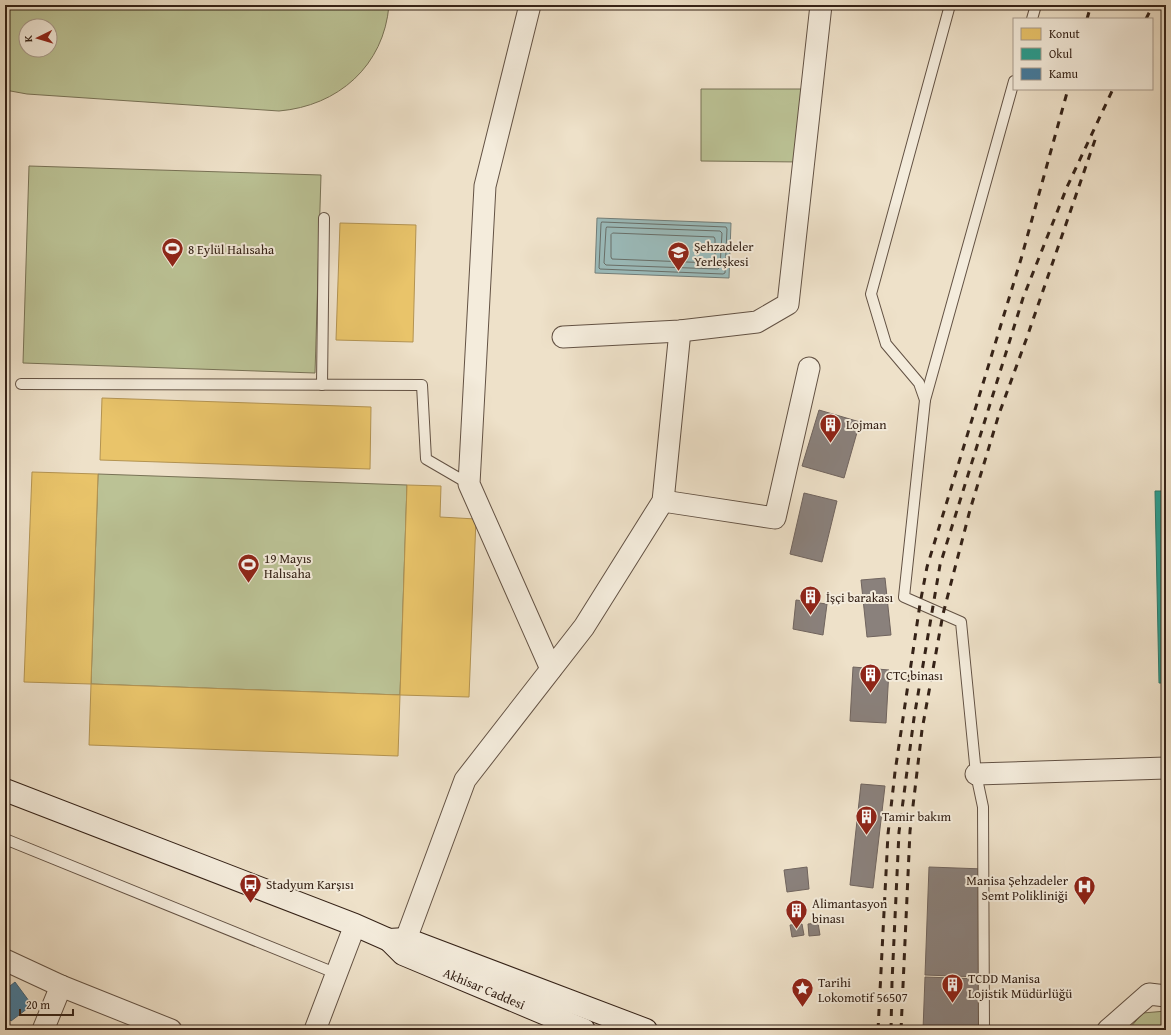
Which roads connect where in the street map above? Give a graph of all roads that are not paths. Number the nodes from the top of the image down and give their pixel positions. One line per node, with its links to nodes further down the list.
1 (530, 5): 14 (street)
2 (821, 5): 8 (street)
3 (950, 5): 13 (lane)
4 (1036, 5): 5 (lane)
5 (1032, 18)
6 (1013, 85): 13 (lane)
7 (324, 218): 12 (lane)
8 (680, 331): 9 (street); 15 (street)
9 (563, 337)
10 (809, 368): 15 (street)
11 (21, 384): 12 (lane)
12 (322, 385): 14 (lane)
13 (925, 400): 18 (lane)
14 (470, 484): 16 (street)
15 (663, 500): 16 (street)
16 (551, 669): 22 (street)
17 (1166, 768): 18 (street)
18 (976, 774): 33 (lane)
19 (5, 790): 21 (main road)
20 (5, 839): 24 (lane)
21 (355, 925): 22 (main road); 24 (street)
22 (398, 940): 27 (main road); 31 (main road, Akhisar Caddesi)
23 (5, 960): 25 (street)
24 (335, 973): 30 (street)
25 (61, 986): 28 (street); 29 (street)
26 (1166, 996): 34 (street)
27 (613, 1024): 32 (main road)
28 (44, 1030)
29 (171, 1030)
30 (315, 1030)
31 (584, 1030)
32 (646, 1030)
33 (984, 1030)
34 (1108, 1030)

